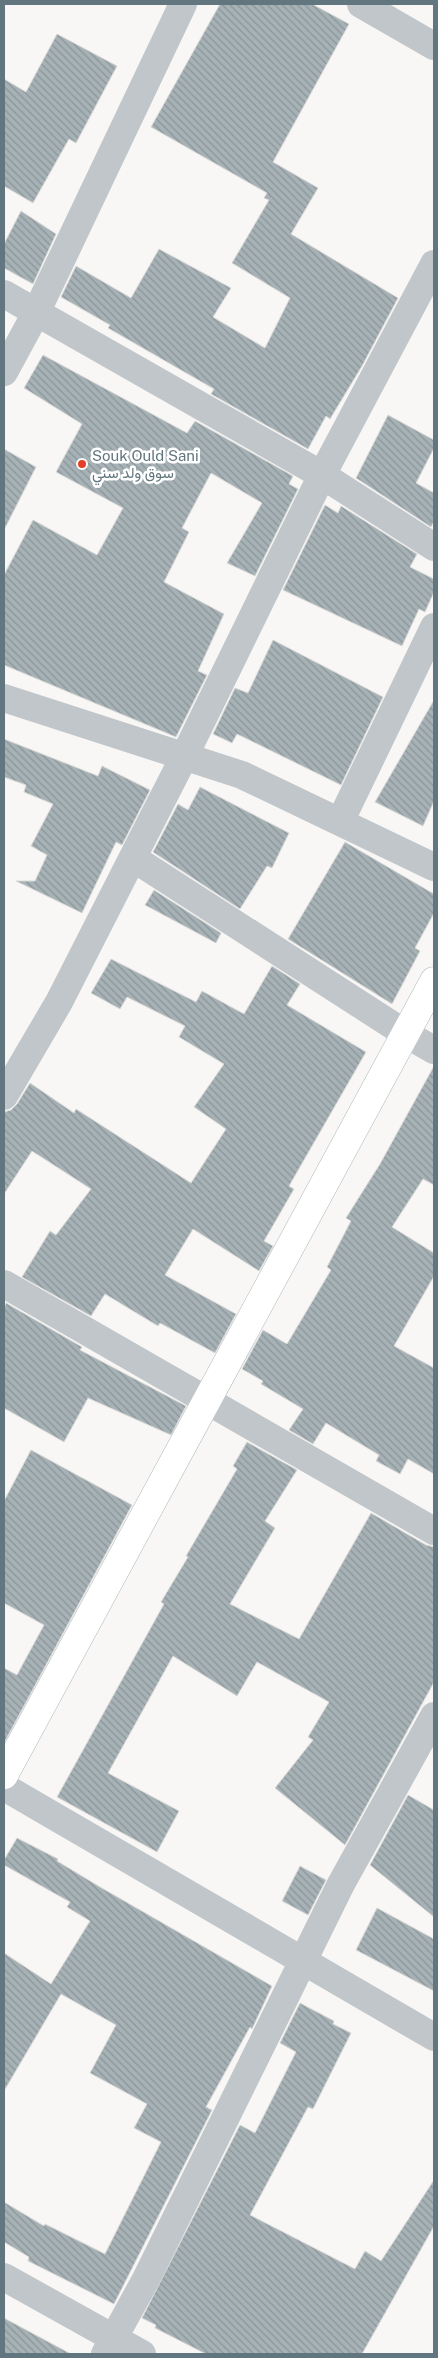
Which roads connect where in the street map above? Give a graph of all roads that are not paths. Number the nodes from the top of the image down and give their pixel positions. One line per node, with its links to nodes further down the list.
1 (183, 4): 6 (street)
2 (361, 4): 3 (street)
3 (434, 46)
4 (434, 264): 8 (street)
5 (4, 294): 6 (street)
6 (36, 313): 7 (street); 8 (street)
7 (4, 372)
8 (322, 475): 9 (street); 12 (street)
9 (434, 547)
10 (434, 628): 13 (street)
11 (4, 698): 12 (street)
12 (184, 757): 13 (street); 14 (street)
13 (340, 822): 15 (street)
14 (133, 858): 17 (street); 19 (street)
15 (434, 867)
16 (434, 982): 17 (main road)
17 (406, 1034): 18 (street); 21 (main road)
18 (434, 1050)
19 (4, 1096)
20 (4, 1284): 21 (street)
21 (208, 1400): 22 (street); 24 (main road)
22 (434, 1531)
23 (434, 1716): 26 (street)
24 (4, 1775)
25 (4, 1787): 26 (street)
26 (303, 1960): 27 (street); 29 (street)
27 (434, 2037)
28 (4, 2276): 29 (street)
29 (109, 2346): 30 (street)
30 (142, 2354)

